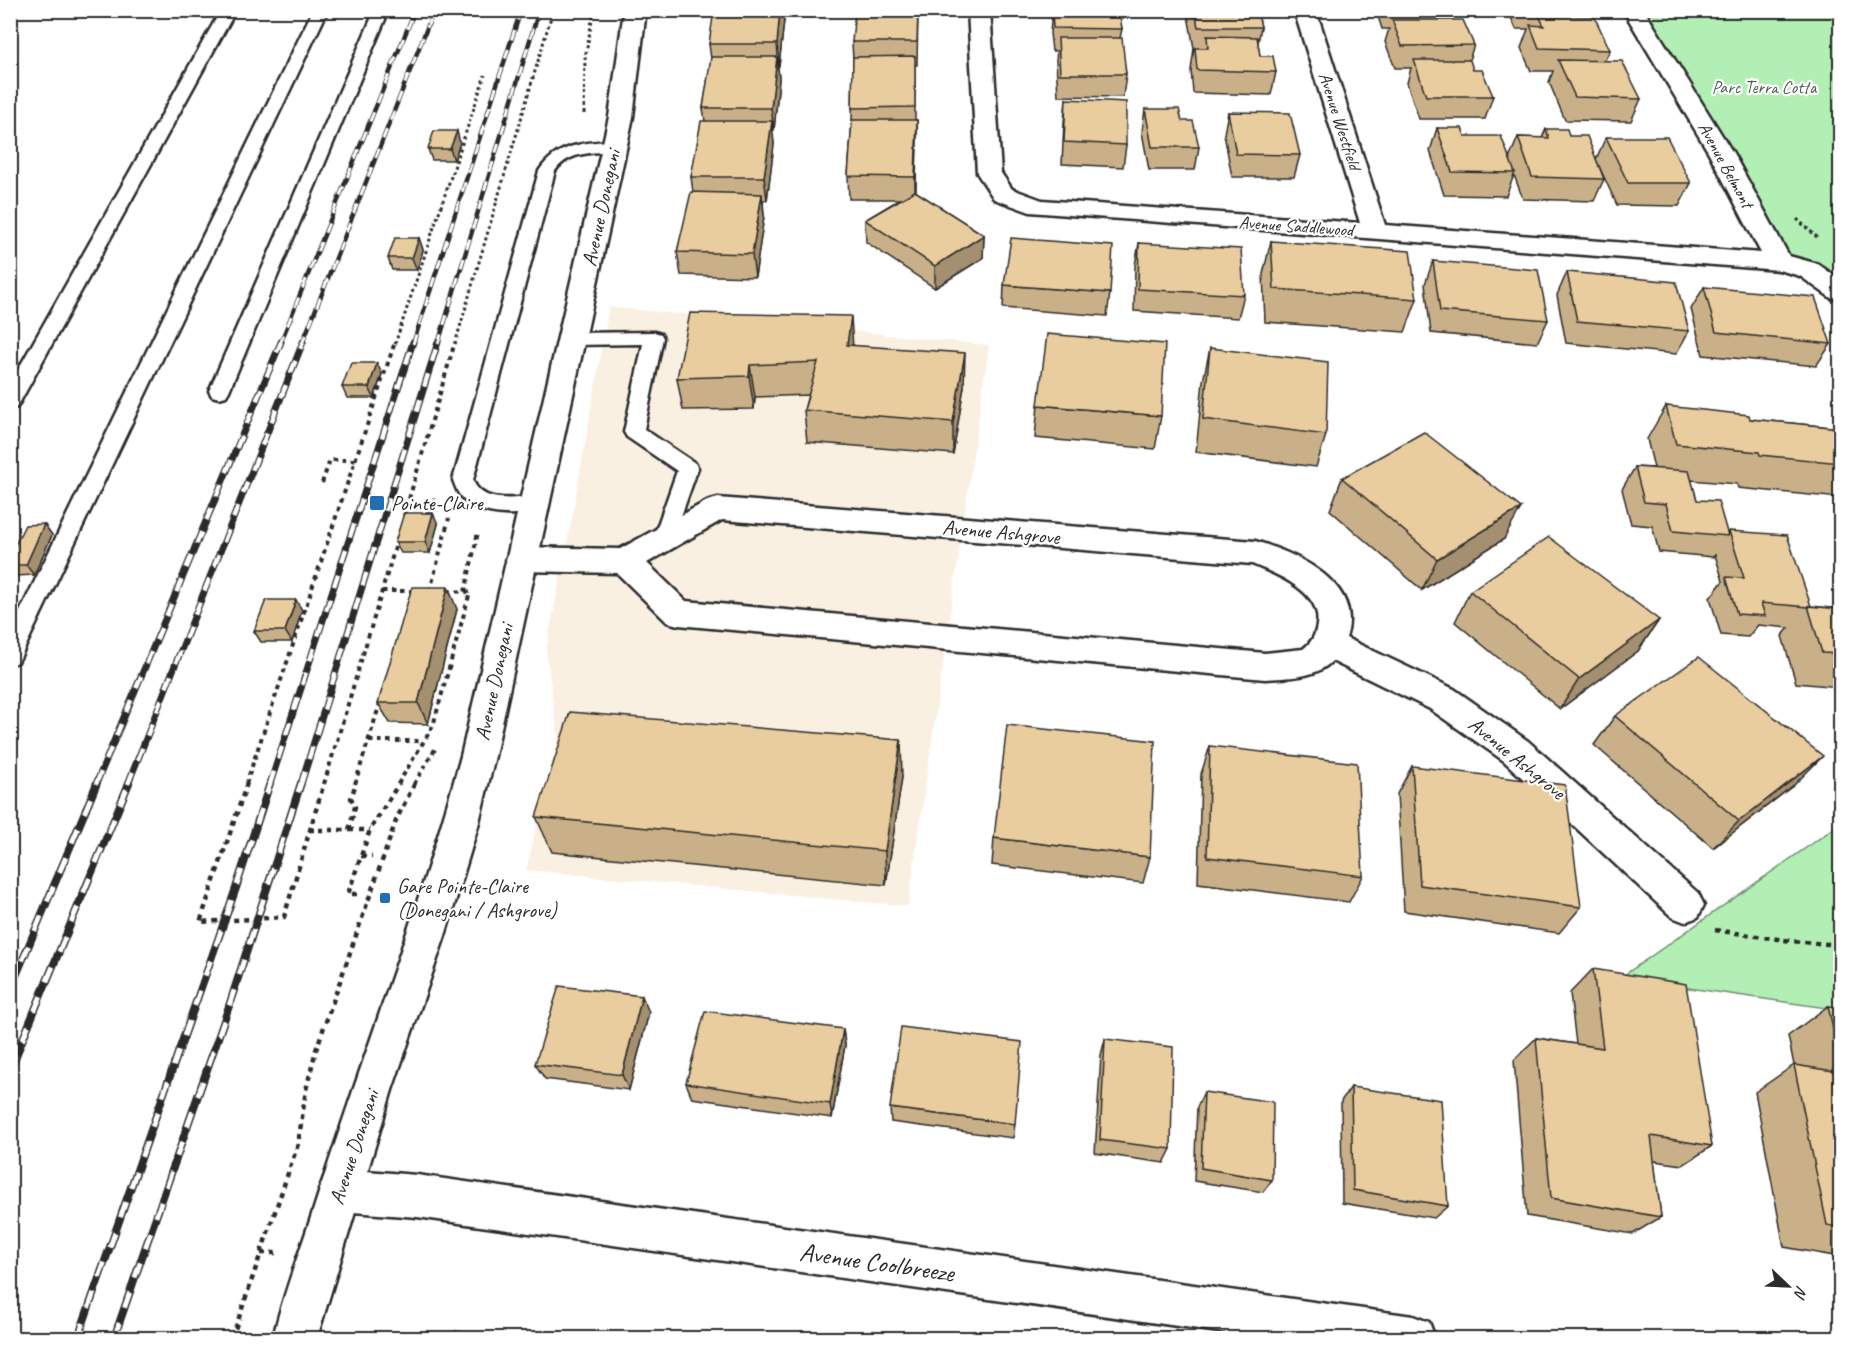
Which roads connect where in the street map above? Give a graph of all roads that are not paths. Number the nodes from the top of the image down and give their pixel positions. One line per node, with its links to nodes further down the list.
1 (229, 10): 14 (lane)
2 (321, 10): 20 (lane)
3 (382, 10): 13 (lane)
4 (635, 10): 8 (street, Avenue Donegani)
5 (980, 10): 9 (street, Avenue Saddlewood)
6 (1305, 10): 9 (street, Avenue Westfield)
7 (1633, 10): 10 (street, Avenue Belmont)
8 (615, 146): 12 (street, Avenue Donegani); 15 (lane)
9 (1375, 232): 10 (street, Avenue Saddlewood)
10 (1779, 262): 11 (street)
11 (1840, 292)
12 (572, 339): 15 (street, Avenue Donegani); 16 (lane)
13 (219, 391)
14 (10, 402)
15 (533, 505): 17 (street, Avenue Donegani)
16 (663, 539): 18 (street, Avenue Ashgrove); 19 (street, Avenue Ashgrove)
17 (521, 559): 18 (street); 22 (street, Avenue Donegani)
18 (625, 561): 19 (street)
19 (1327, 644): 21 (street, Avenue Ashgrove)
20 (10, 656)
21 (1685, 905)
22 (340, 1190): 23 (street, Avenue Donegani); 24 (street, Avenue Coolbreeze)
23 (295, 1338)
24 (1413, 1338)

